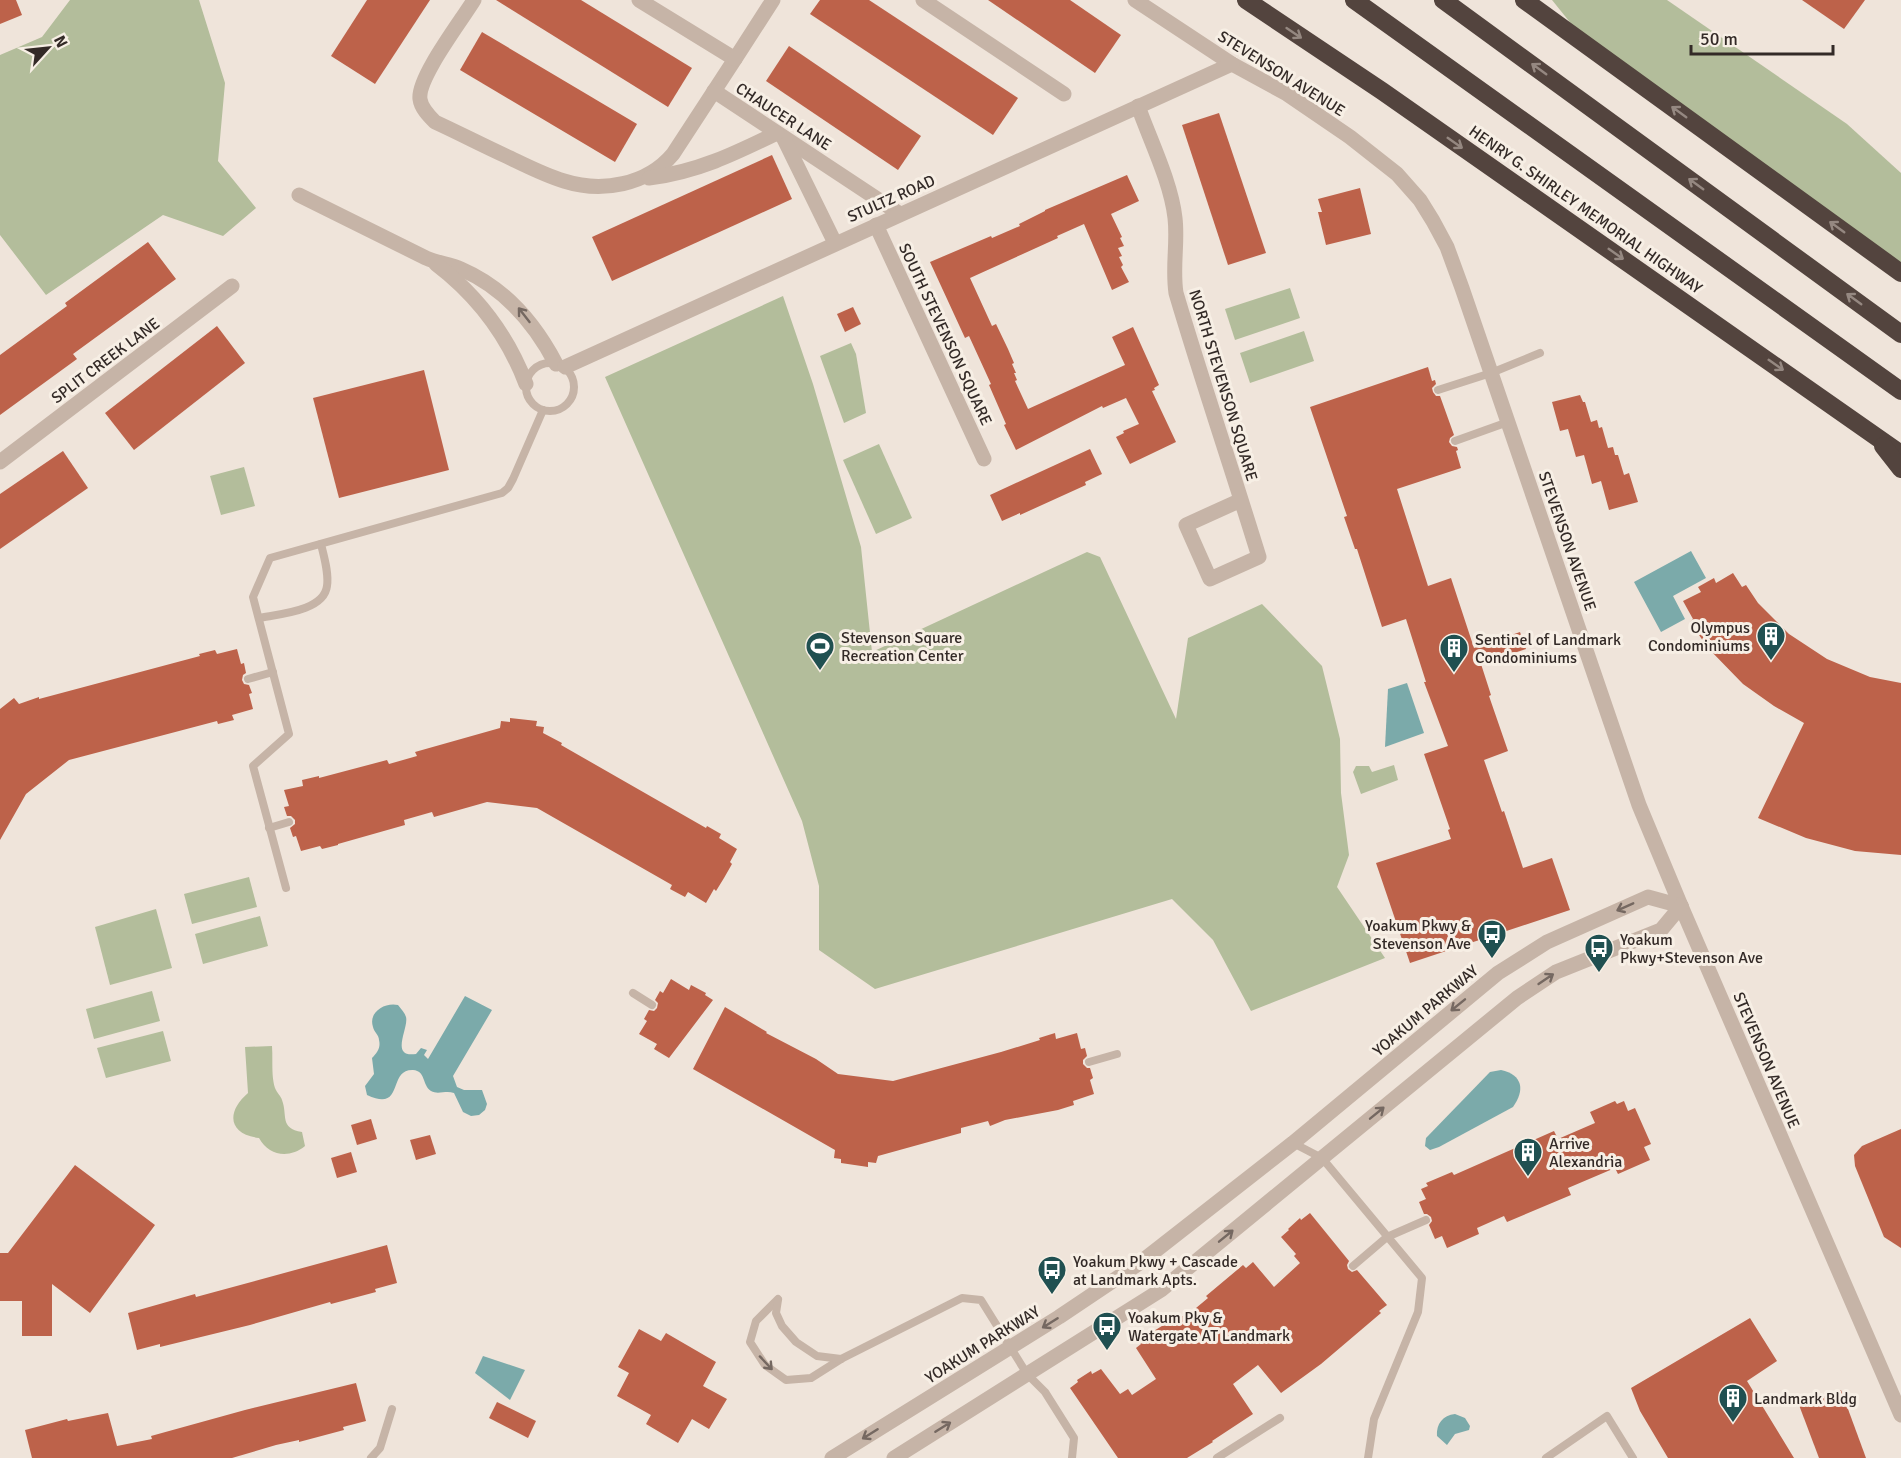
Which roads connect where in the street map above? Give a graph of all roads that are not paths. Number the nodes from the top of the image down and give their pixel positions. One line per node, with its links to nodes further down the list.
1 (474, 0): 16 (street)
2 (639, 0): 10 (street, CHAUCER LANE)
3 (773, 0): 10 (street)
4 (923, 0): 13 (street)
5 (1135, 0): 11 (street, STEVENSON AVENUE)
6 (1246, 0): 33 (highway, HENRY G. SHIRLEY MEMORIAL HIGHWAY, one-way to 33)
7 (1354, 0): 30 (highway)
8 (1443, 0): 24 (highway, one-way to 8)
9 (1524, 0): 22 (highway, one-way to 9)
10 (735, 59): 12 (street, CHAUCER LANE)
11 (1232, 64): 14 (street, STULTZ ROAD); 27 (street, STEVENSON AVENUE)
12 (714, 91): 15 (street, CHAUCER LANE); 16 (street)
13 (1064, 93)
14 (1138, 106): 18 (street, STULTZ ROAD); 39 (street, NORTH STEVENSON SQUARE)
15 (780, 135): 16 (street); 18 (street, CHAUCER LANE); 20 (street)
16 (640, 179)
17 (299, 195): 21 (street)
18 (900, 214): 19 (street, STULTZ ROAD)
19 (876, 225): 20 (street, STULTZ ROAD); 36 (street, SOUTH STEVENSON SQUARE)
20 (835, 243): 26 (street, STULTZ ROAD)
21 (432, 260): 26 (street, one-way to 21); 28 (street)
22 (1901, 273)
23 (231, 286): 37 (street, SPLIT CREEK LANE)
24 (1901, 334)
25 (1540, 353): 27 (lane)
26 (560, 366): 28 (lane); 31 (lane)
27 (1491, 372): 29 (lane); 32 (street, STEVENSON AVENUE)
28 (526, 384): 31 (lane)
29 (1438, 390)
30 (1901, 391)
31 (543, 410): 40 (lane)
32 (1508, 422): 34 (lane); 47 (street, STEVENSON AVENUE)
33 (1873, 433): 35 (highway, HENRY G. SHIRLEY MEMORIAL HIGHWAY); 38 (highway)
34 (1455, 441)
35 (1901, 454)
36 (984, 459)
37 (0, 462)
38 (1901, 470)
39 (1241, 500): 39 (street, NORTH STEVENSON SQUARE)
40 (321, 544): 41 (lane); 41 (lane)
41 (259, 618): 42 (lane)
42 (273, 672): 43 (lane); 45 (lane)
43 (248, 679)
44 (289, 822): 45 (lane)
45 (269, 828): 46 (lane)
46 (286, 888)
47 (1681, 906): 52 (street, YOAKUM PARKWAY, one-way to 52); 53 (street, one-way to 47); 61 (street, STEVENSON AVENUE)
48 (633, 993): 49 (lane)
49 (652, 1005)
50 (1118, 1054): 51 (lane)
51 (1089, 1062)
52 (1293, 1143): 53 (lane); 57 (street, YOAKUM PARKWAY, one-way to 57)
53 (1322, 1158): 55 (lane); 59 (street, one-way to 53)
54 (1426, 1220): 55 (lane)
55 (1387, 1236): 56 (lane); 68 (lane)
56 (1353, 1266)
57 (1009, 1348): 58 (lane); 59 (lane); 64 (street, YOAKUM PARKWAY, one-way to 64)
58 (841, 1359): 58 (lane, one-way to 58)
59 (1027, 1374): 65 (street, one-way to 59); 66 (lane)
60 (392, 1409): 63 (lane)
61 (1901, 1415)
62 (1280, 1418): 67 (lane)
63 (371, 1458)
64 (832, 1458)
65 (894, 1458)
66 (1072, 1458)
67 (1217, 1458)
68 (1368, 1458)
69 (1546, 1458): 70 (lane)
70 (1633, 1458)

